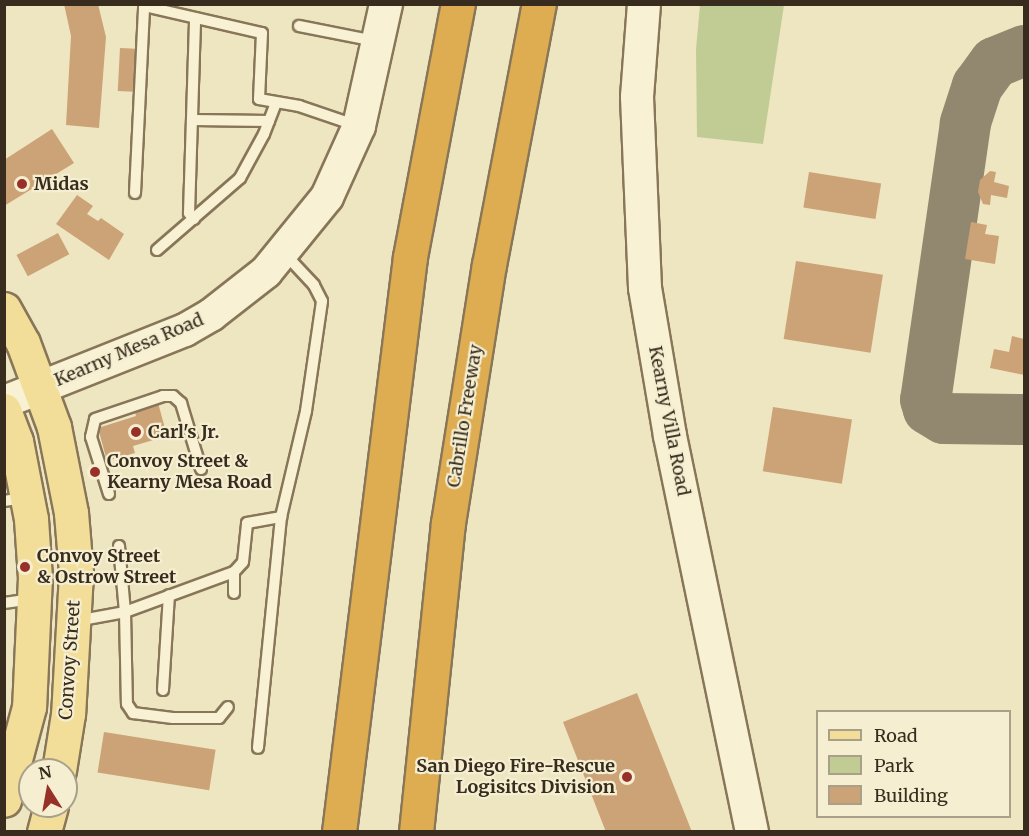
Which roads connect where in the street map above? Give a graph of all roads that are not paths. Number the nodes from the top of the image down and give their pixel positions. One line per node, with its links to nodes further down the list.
1 (386, 4): 7 (main road, Kearny Mesa Road)
2 (458, 4): 36 (highway)
3 (539, 4): 37 (highway, Cabrillo Freeway)
4 (644, 4): 38 (main road, Kearny Villa Road)
5 (195, 18): 8 (lane); 9 (lane); 12 (lane)
6 (299, 26): 7 (lane)
7 (378, 41): 11 (main road, Kearny Mesa Road)
8 (276, 103): 10 (lane); 11 (lane)
9 (193, 120): 10 (lane); 13 (lane)
10 (269, 121): 13 (lane)
11 (359, 126): 15 (main road, Kearny Mesa Road)
12 (135, 193)
13 (194, 219): 14 (lane)
14 (157, 250)
15 (282, 252): 17 (main road, Kearny Mesa Road); 23 (lane)
16 (4, 309): 17 (main road, Convoy Street)
17 (40, 388): 18 (main road, Kearny Mesa Road); 30 (main road, Convoy Street)
18 (4, 402)
19 (4, 410): 22 (main road)
20 (201, 469): 21 (lane)
21 (109, 494)
22 (15, 499): 28 (main road)
23 (281, 517): 25 (lane); 33 (lane)
24 (119, 546): 29 (lane)
25 (234, 572): 26 (lane); 27 (lane)
26 (234, 592)
27 (169, 595): 29 (lane); 31 (lane)
28 (19, 601): 35 (main road)
29 (125, 612): 30 (lane); 32 (lane)
30 (73, 621): 34 (main road, Convoy Street)
31 (163, 690)
32 (228, 707)
33 (258, 748)
34 (61, 758)
35 (4, 800)
36 (339, 831)
37 (416, 831)
38 (752, 831)

